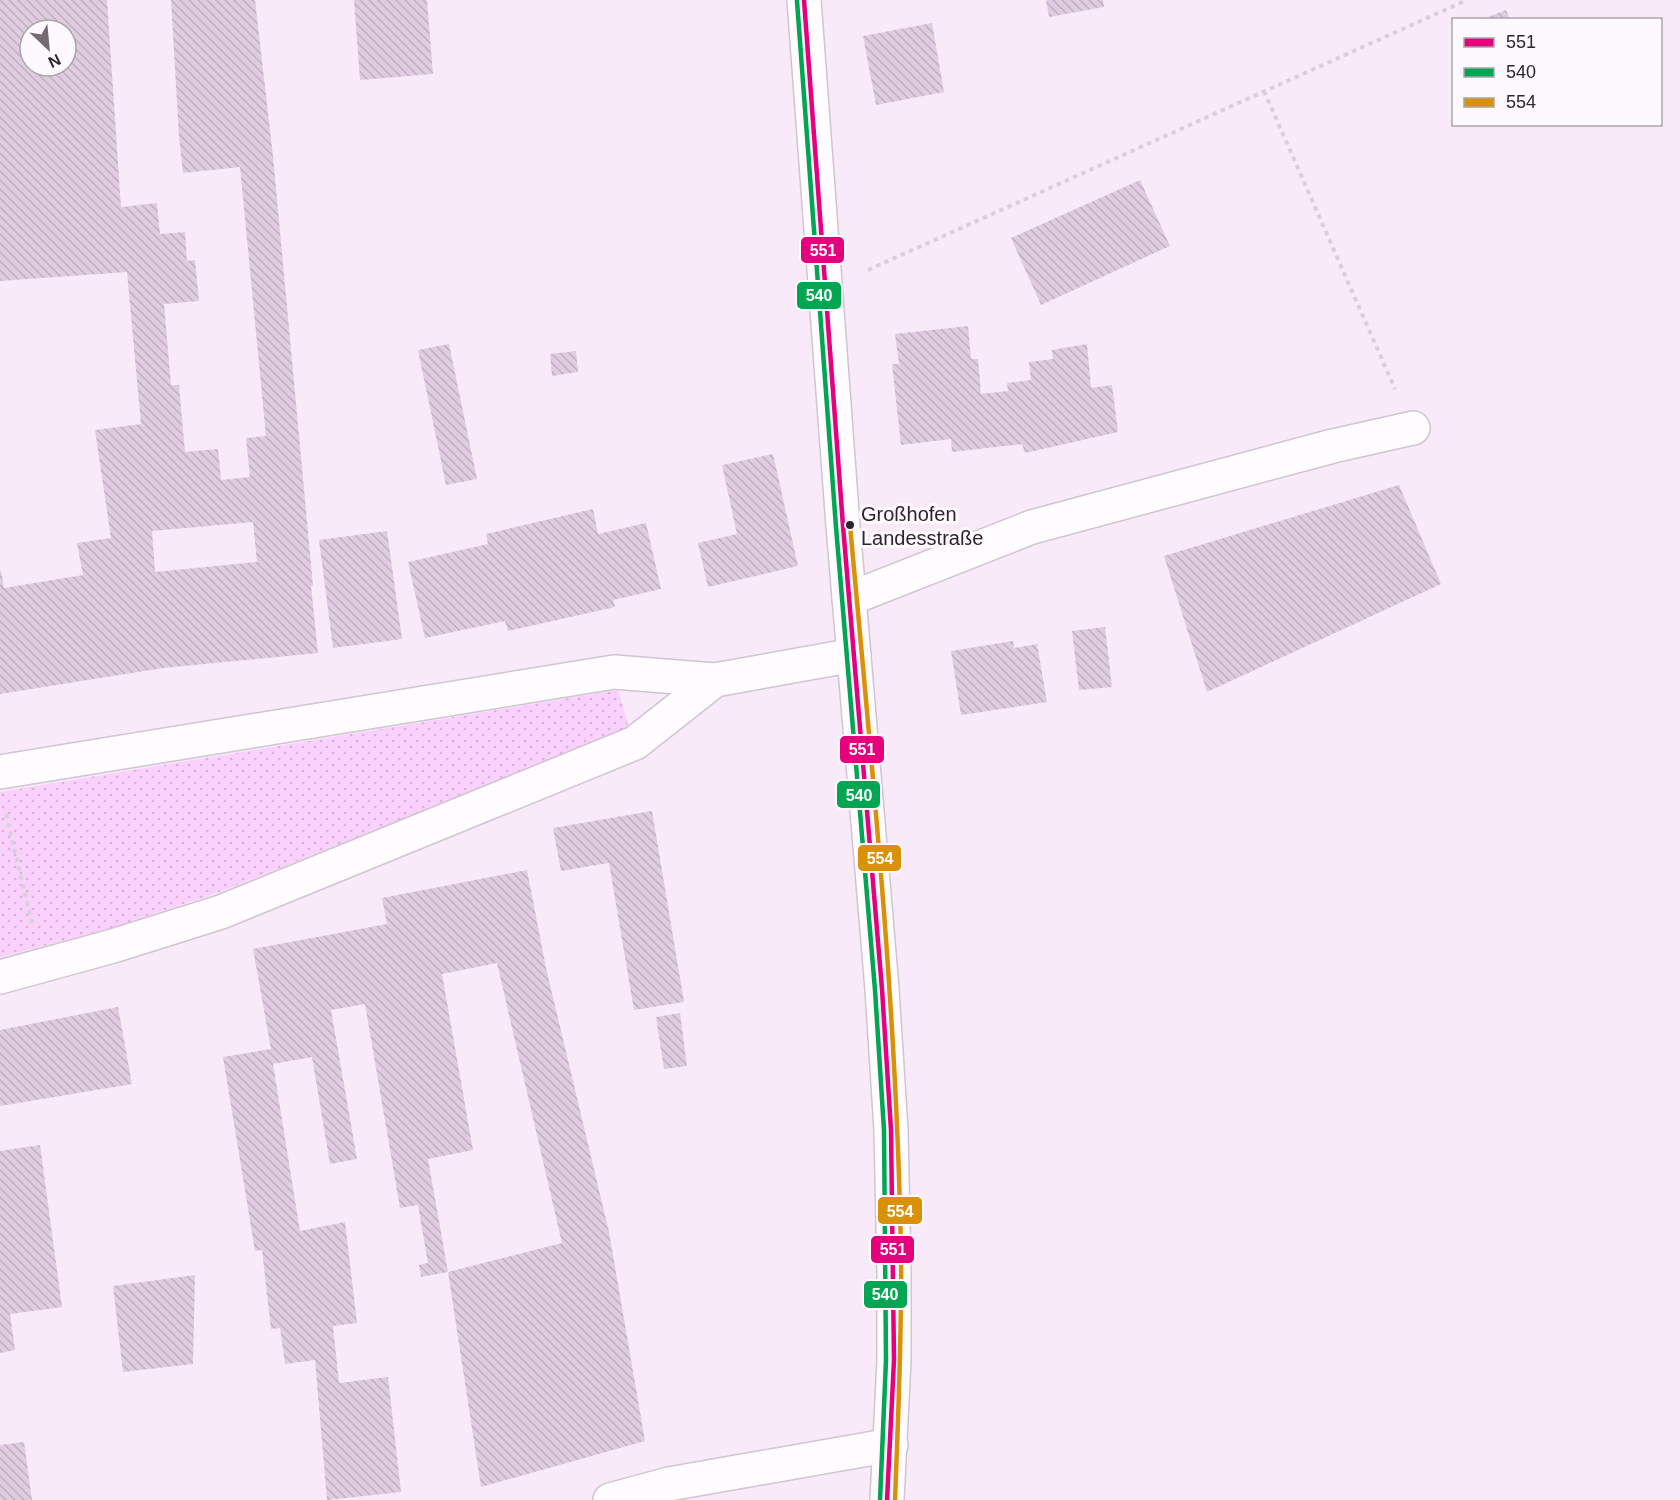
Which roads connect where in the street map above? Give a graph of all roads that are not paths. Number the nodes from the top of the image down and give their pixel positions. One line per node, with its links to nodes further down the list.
1 (804, 0): 3 (street)
2 (1413, 428): 3 (street)
3 (849, 598): 4 (street)
4 (854, 655): 5 (street); 8 (street)
5 (715, 680): 6 (street); 7 (street)
6 (0, 772)
7 (0, 977)
8 (891, 1445): 9 (street); 10 (street)
9 (610, 1500)
10 (887, 1500)

